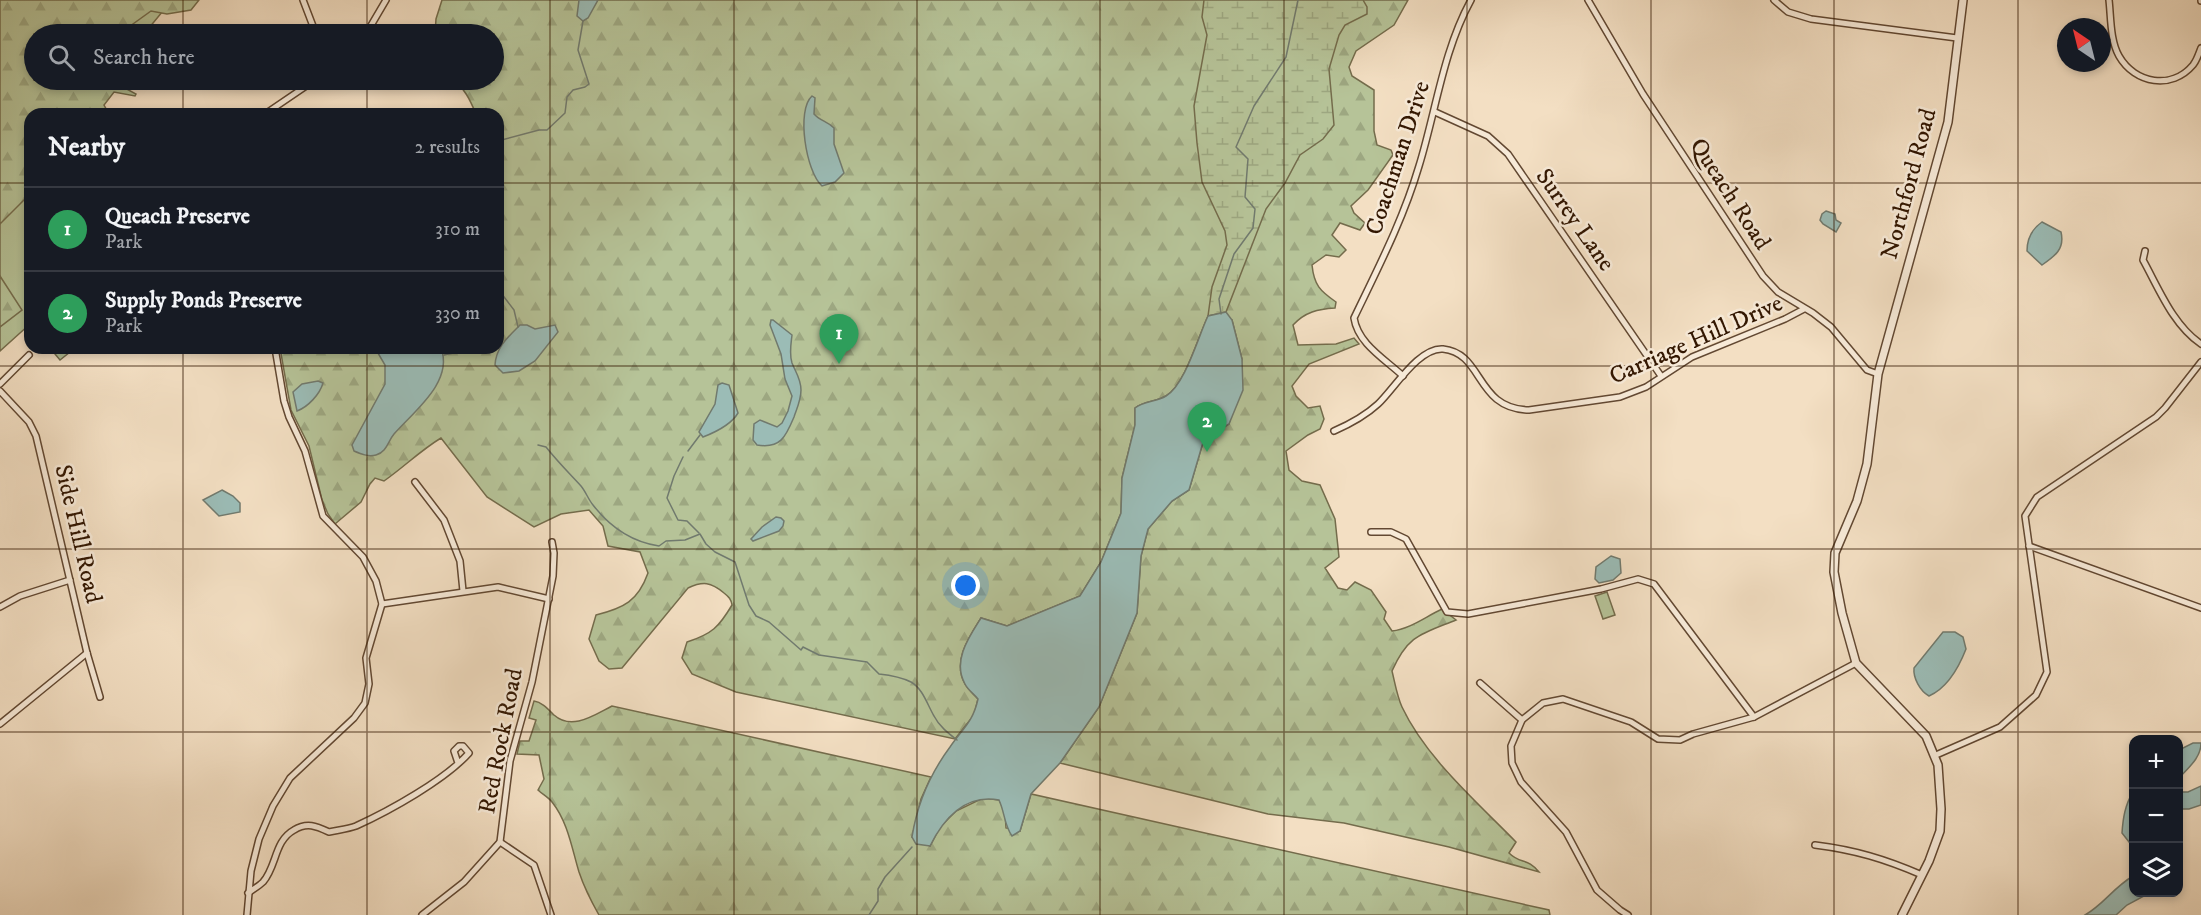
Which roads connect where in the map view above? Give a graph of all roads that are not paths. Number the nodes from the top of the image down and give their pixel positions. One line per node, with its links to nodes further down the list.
1 (303, 0): 8 (street)
2 (386, 0): 9 (street)
3 (1470, 0): 14 (street, Coachman Drive)
4 (1588, 0): 16 (street, Queach Road)
5 (1774, 0): 10 (street)
6 (1963, 0): 10 (street, Northford Road)
7 (2109, 0): 11 (street)
8 (312, 24)
9 (372, 24)
10 (1957, 38): 21 (street, Northford Road)
11 (2201, 48)
12 (301, 90): 13 (street)
13 (275, 108)
14 (1435, 112): 22 (street, Coachman Drive); 23 (street, Surrey Lane)
15 (2145, 251): 17 (street)
16 (1804, 309): 21 (street, Queach Road); 23 (street, Carriage Hill Drive)
17 (2201, 344)
18 (276, 354): 34 (street)
19 (29, 355): 24 (street)
20 (2201, 362): 30 (street)
21 (1878, 374): 38 (street, Northford Road)
22 (1403, 376): 23 (street, Carriage Hill Drive); 26 (street, Carriage Hill Drive)
23 (1661, 376)
24 (0, 384)
25 (0, 391): 31 (street, Side Hill Road)
26 (1334, 431)
27 (415, 482): 32 (street)
28 (1371, 532): 41 (street)
29 (552, 542): 33 (street, Red Rock Road)
30 (2029, 546): 36 (street); 44 (street)
31 (70, 580): 35 (street); 37 (street, Side Hill Road)
32 (463, 591): 33 (street); 34 (street)
33 (549, 598): 46 (street, Red Rock Road)
34 (382, 604): 49 (street)
35 (0, 607)
36 (2201, 608)
37 (87, 653): 40 (street, Side Hill Road); 43 (street)
38 (1857, 663): 41 (street); 44 (street)
39 (1480, 683): 42 (street)
40 (100, 697)
41 (1754, 717): 42 (street)
42 (1522, 720): 53 (street)
43 (0, 724)
44 (1936, 755): 48 (street)
45 (458, 763): 49 (street)
46 (500, 842): 51 (street, Red Rock Road); 52 (street)
47 (1815, 845): 48 (street)
48 (1922, 875): 54 (street)
49 (248, 893): 50 (street)
50 (247, 915)
51 (422, 915)
52 (551, 915)
53 (1628, 915)
54 (1902, 915)

